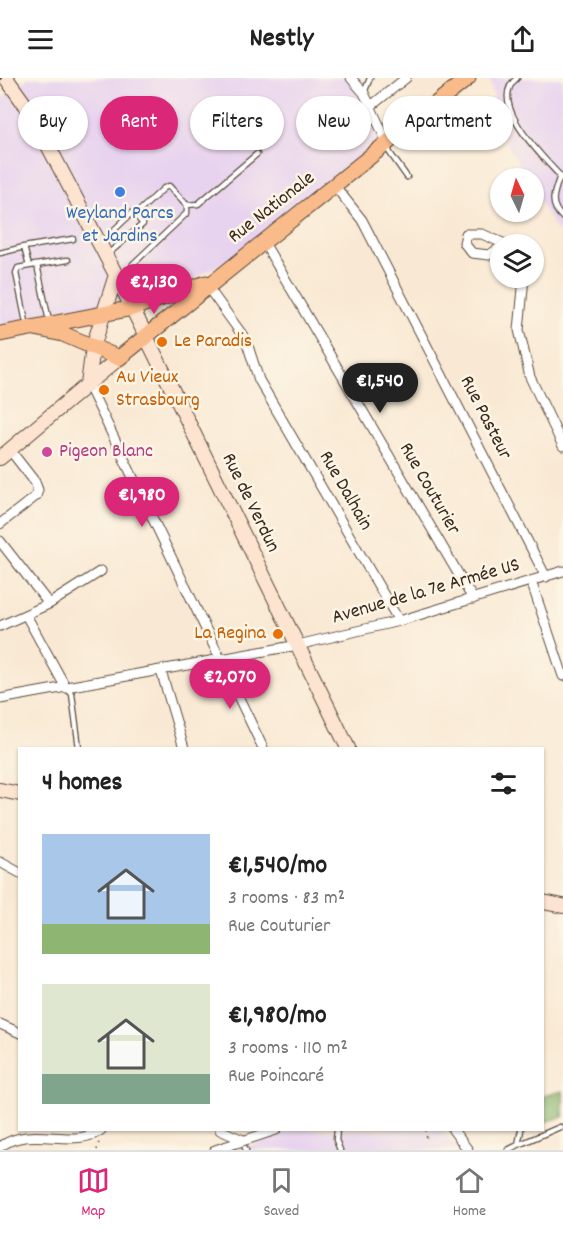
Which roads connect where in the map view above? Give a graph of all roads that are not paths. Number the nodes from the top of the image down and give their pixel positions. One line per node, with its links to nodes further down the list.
1 (6, 78): 26 (main road, Rue de Verdun)
2 (351, 78): 7 (street)
3 (370, 78): 7 (lane)
4 (405, 78): 10 (street)
5 (468, 78): 9 (main road, Rue Nationale)
6 (517, 78): 16 (lane)
7 (364, 93): 8 (street)
8 (366, 96)
9 (445, 96)
10 (371, 106): 11 (street)
11 (383, 133)
12 (383, 145): 17 (main road, Rue Nationale)
13 (389, 150): 15 (lane)
14 (257, 154): 18 (lane)
15 (407, 177)
16 (562, 177): 20 (lane)
17 (334, 185): 23 (main road, Rue Nationale); 49 (street, Rue Pasteur)
18 (187, 205): 19 (lane); 28 (lane)
19 (135, 215): 21 (lane); 26 (lane)
20 (563, 218)
21 (115, 229)
22 (74, 239): 24 (lane)
23 (263, 241): 32 (main road, Rue Nationale); 51 (street, Rue Couturier)
24 (24, 247): 25 (lane); 30 (lane)
25 (0, 253)
26 (106, 256): 31 (main road, Rue de Verdun)
27 (68, 260): 29 (lane)
28 (134, 264)
29 (37, 265): 30 (lane); 37 (lane)
30 (29, 266): 37 (lane)
31 (117, 277): 34 (street); 35 (main road, Rue de Verdun); 36 (main road)
32 (210, 283): 34 (main road, Rue Nationale); 39 (main road, Rue Nationale); 54 (street, Rue Dalhain)
33 (523, 288): 43 (street)
34 (169, 296): 35 (main road, Rue Nationale)
35 (133, 308): 36 (main road, Rue Nationale); 39 (main road, Rue de Verdun)
36 (102, 314): 37 (main road, Rue Nationale); 40 (main road)
37 (37, 327): 38 (main road, Rue Nationale); 40 (main road)
38 (0, 334)
39 (147, 337): 41 (main road, Rue Nationale); 56 (main road, Rue de Verdun)
40 (93, 347): 41 (main road); 42 (main road)
41 (119, 358): 42 (main road, Rue Nationale)
42 (88, 384): 44 (main road, Rue Nationale); 57 (street)
43 (563, 446)
44 (5, 454): 45 (street)
45 (0, 524)
46 (0, 541): 52 (street)
47 (563, 571): 49 (street, Avenue de la 7e Armée US)
48 (101, 572): 52 (street)
49 (546, 577): 50 (street, Avenue de la 7e Armée US)
50 (531, 581): 51 (street, Avenue de la 7e Armée US); 59 (street)
51 (473, 600): 54 (street, Avenue de la 7e Armée US)
52 (49, 604): 53 (street)
53 (26, 615): 55 (street); 60 (street)
54 (399, 621): 56 (street, Avenue de la 7e Armée US)
55 (0, 627)
56 (298, 645): 57 (street, Avenue de la 7e Armée US); 65 (main road, Rue de Verdun)
57 (221, 660): 58 (street, Avenue de la 7e Armée US); 64 (street)
58 (161, 671): 60 (street, Avenue de la 7e Armée US); 63 (street)
59 (563, 676)
60 (66, 688): 61 (street, Avenue de la 7e Armée US); 62 (lane)
61 (0, 699)
62 (79, 747)
63 (184, 747)
64 (263, 747)
65 (348, 747)
66 (0, 790): 67 (main road)
67 (18, 794)
68 (0, 862): 69 (street)
69 (18, 872)
70 (544, 902): 71 (main road)
71 (563, 906)
72 (0, 1024): 73 (street)
73 (18, 1032)
74 (560, 1127): 81 (lane)
75 (100, 1131): 83 (street)
76 (222, 1131): 82 (street)
77 (274, 1131): 82 (street)
78 (337, 1131): 85 (lane)
79 (454, 1131): 86 (street)
80 (521, 1131): 81 (lane)
81 (518, 1145): 87 (lane)
82 (245, 1146): 84 (street)
83 (0, 1147)
84 (215, 1150)
85 (340, 1150)
86 (468, 1150)
87 (508, 1150)

